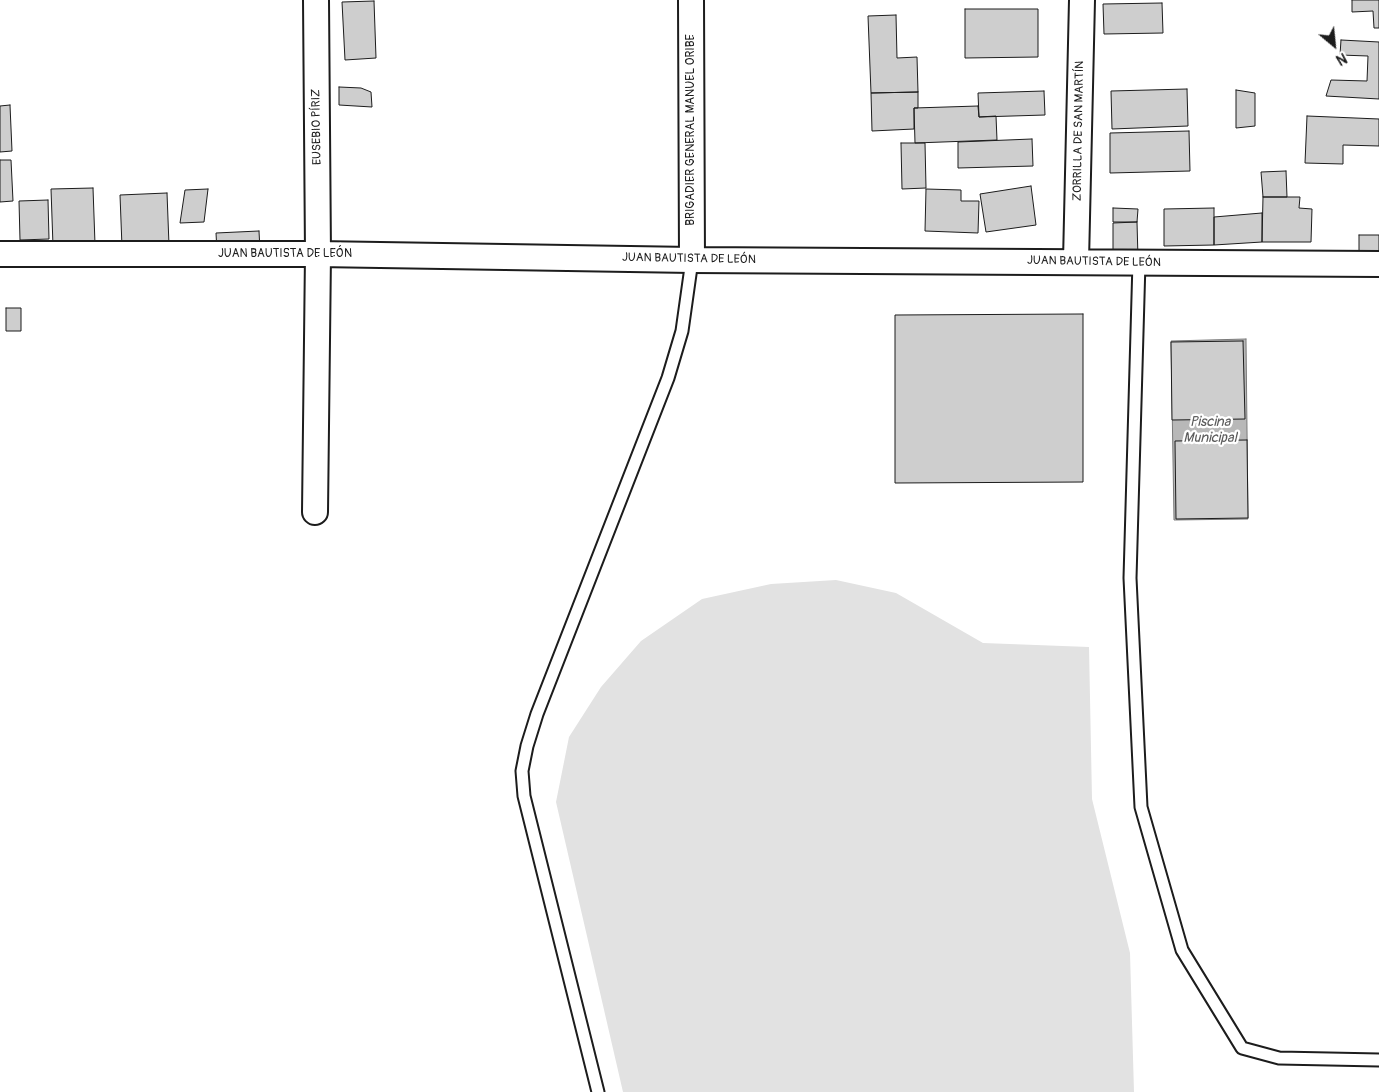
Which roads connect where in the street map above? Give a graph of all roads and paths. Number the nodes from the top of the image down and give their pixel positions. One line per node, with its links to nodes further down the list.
1 (316, 0): 5 (street, EUSEBIO PÍRIZ)
2 (691, 0): 6 (street, BRIGADIER GENERAL MANUEL ORIBE)
3 (1082, 0): 7 (street, ZORRILLA DE SAN MARTÍN)
4 (0, 254): 5 (street, JUAN BAUTISTA DE LEÓN)
5 (318, 254): 6 (street, JUAN BAUTISTA DE LEÓN); 10 (street, EUSEBIO PÍRIZ)
6 (692, 260): 7 (street, JUAN BAUTISTA DE LEÓN); 12 (lane)
7 (1076, 261): 8 (street, JUAN BAUTISTA DE LEÓN)
8 (1138, 262): 9 (street, JUAN BAUTISTA DE LEÓN); 11 (lane)
9 (1379, 264)
10 (315, 512)
11 (1379, 1060)
12 (598, 1092)

